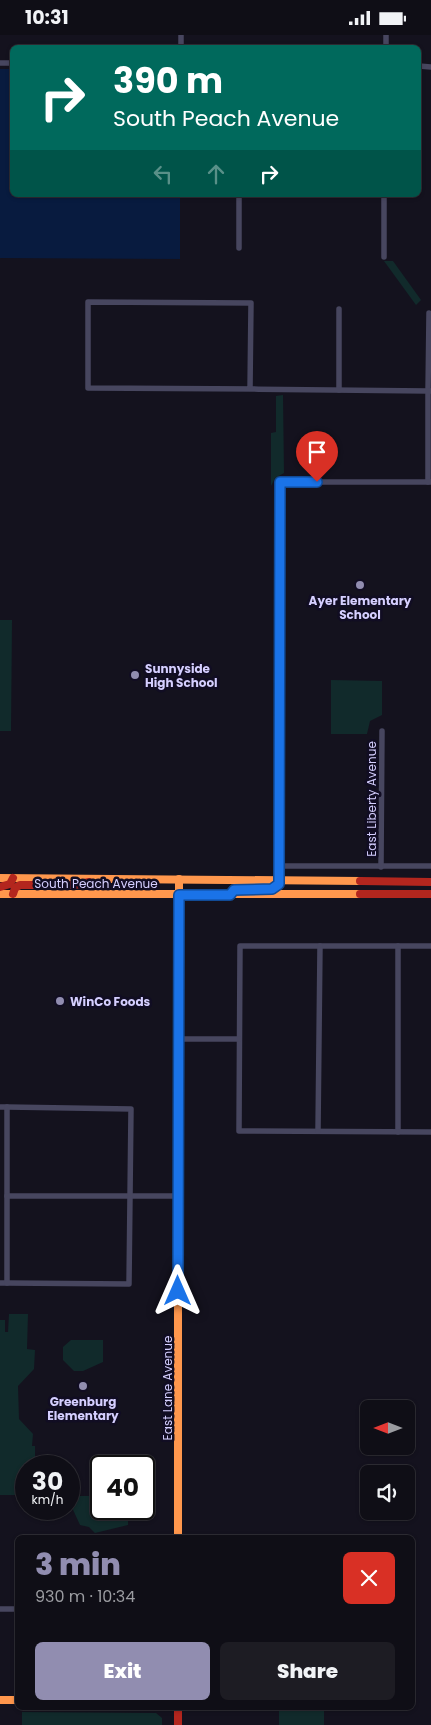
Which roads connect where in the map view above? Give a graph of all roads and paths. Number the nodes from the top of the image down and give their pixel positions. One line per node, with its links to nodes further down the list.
1 (239, 197): 3 (street)
2 (384, 197): 4 (street)
3 (239, 248)
4 (384, 257)
5 (338, 309): 8 (street)
6 (429, 313): 9 (street)
7 (250, 389): 7 (street); 8 (street)
8 (338, 390): 9 (street)
9 (430, 391): 10 (street)
10 (429, 482): 12 (street)
11 (382, 731): 14 (street, East Liberty Avenue)
12 (279, 865): 14 (street); 19 (street)
13 (431, 866): 14 (street)
14 (381, 867)
15 (0, 878): 16 (main road, South Peach Avenue)
16 (13, 878): 17 (main road, South Peach Avenue); 21 (main road)
17 (101, 879): 18 (main road, South Peach Avenue); 23 (main road)
18 (179, 879): 19 (main road, South Peach Avenue); 25 (main road, East Lane Avenue)
19 (279, 880): 20 (main road, South Peach Avenue); 26 (main road)
20 (431, 882)
21 (0, 887)
22 (0, 894): 23 (main road, South Peach Avenue)
23 (13, 894): 25 (main road, South Peach Avenue)
24 (431, 894): 26 (main road, South Peach Avenue)
25 (179, 895): 26 (main road, South Peach Avenue); 30 (main road, East Lane Avenue)
26 (230, 895)
27 (320, 946): 28 (street); 31 (street); 34 (street)
28 (398, 946): 29 (street); 35 (street)
29 (431, 946)
30 (179, 1039): 31 (street); 39 (main road, East Lane Avenue)
31 (239, 1039): 34 (street)
32 (0, 1107): 33 (street)
33 (7, 1107): 37 (street); 38 (street)
34 (318, 1131): 35 (street)
35 (398, 1132): 36 (street)
36 (431, 1132)
37 (7, 1196): 38 (street); 40 (street)
38 (130, 1196): 39 (street); 40 (street)
39 (178, 1196): 41 (main road, East Lane Avenue)
40 (3, 1283)
41 (178, 1535)
42 (0, 1609): 43 (street)
43 (15, 1609)
44 (0, 1700): 45 (main road)
45 (15, 1700)
46 (178, 1710): 47 (main road)
47 (178, 1725)

